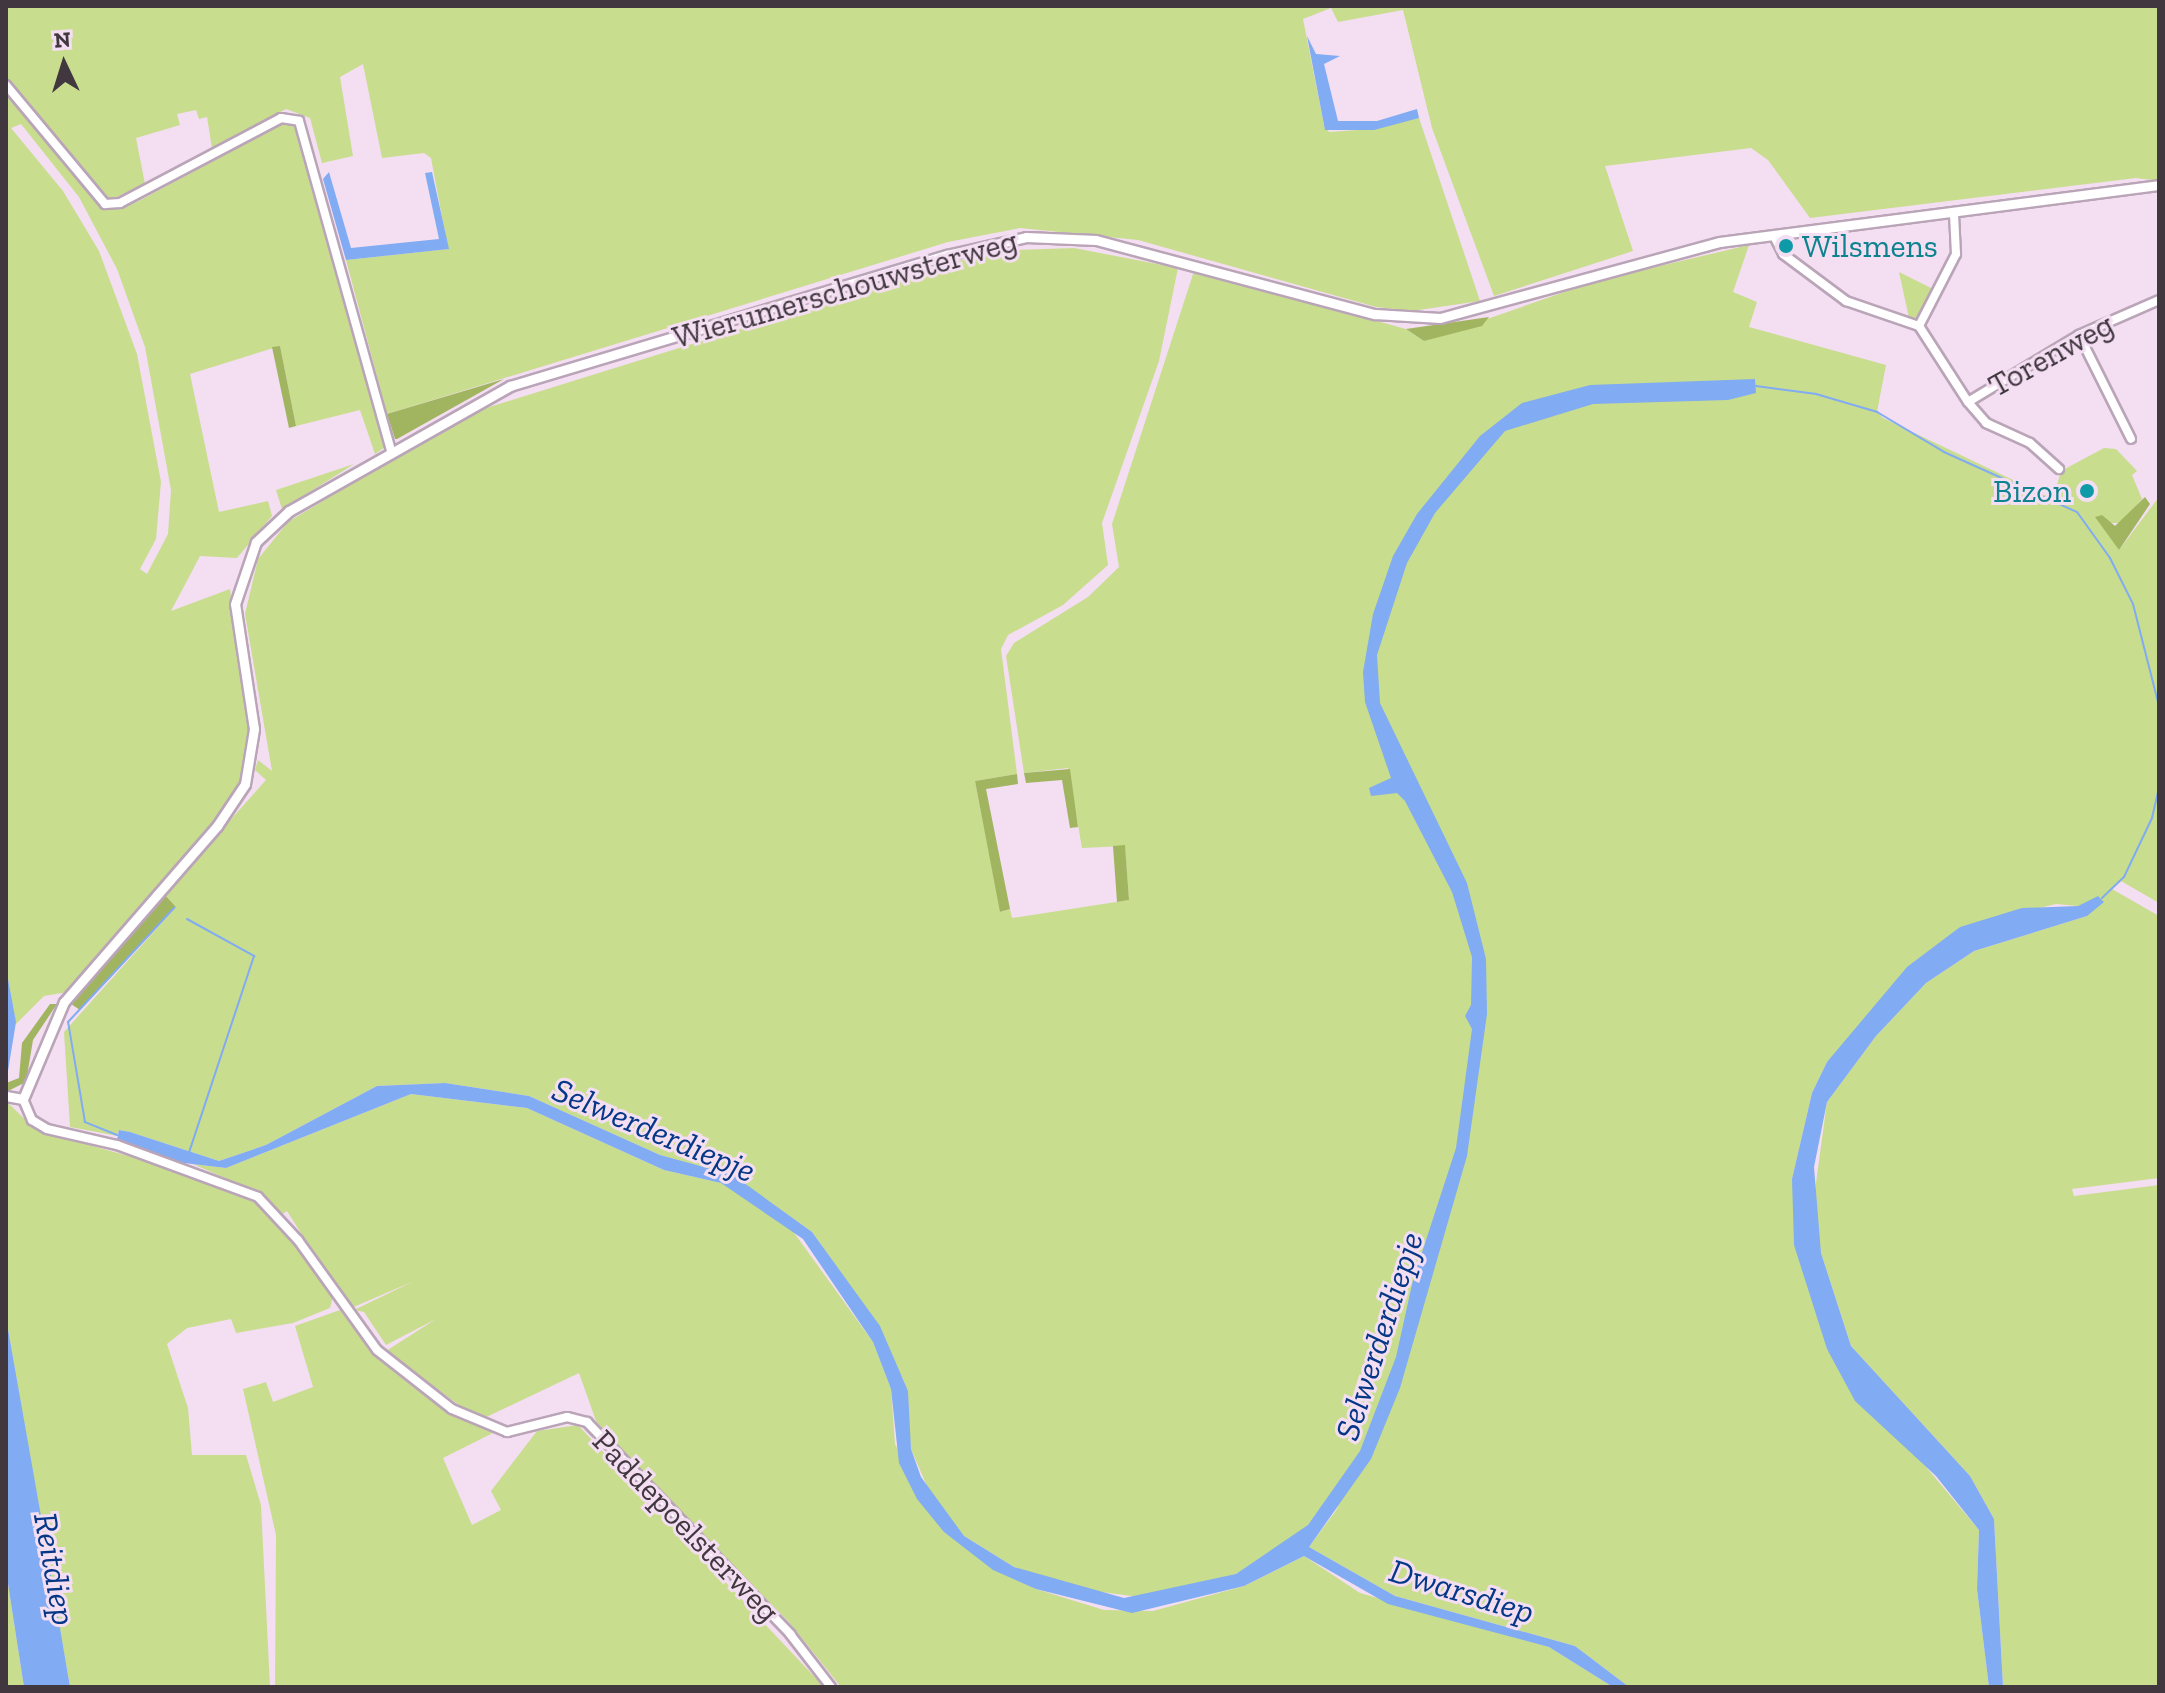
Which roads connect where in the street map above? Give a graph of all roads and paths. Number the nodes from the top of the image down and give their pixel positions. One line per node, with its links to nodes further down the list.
1 (6, 85): 10 (street)
2 (2159, 185): 3 (street, Wierumerschouwsterweg)
3 (1954, 214): 4 (street, Wierumerschouwsterweg); 6 (street)
4 (1775, 238): 6 (street); 10 (street, Wierumerschouwsterweg)
5 (2159, 300): 7 (street, Torenweg)
6 (1919, 326): 8 (street, Torenweg)
7 (2079, 335): 8 (street, Torenweg); 9 (street)
8 (1968, 402): 11 (street)
9 (2131, 439)
10 (391, 450): 13 (street, Wierumerschouwsterweg)
11 (2059, 469)
12 (6, 1096): 13 (street)
13 (23, 1099): 14 (street, Paddepoelsterweg)
14 (831, 1687)

